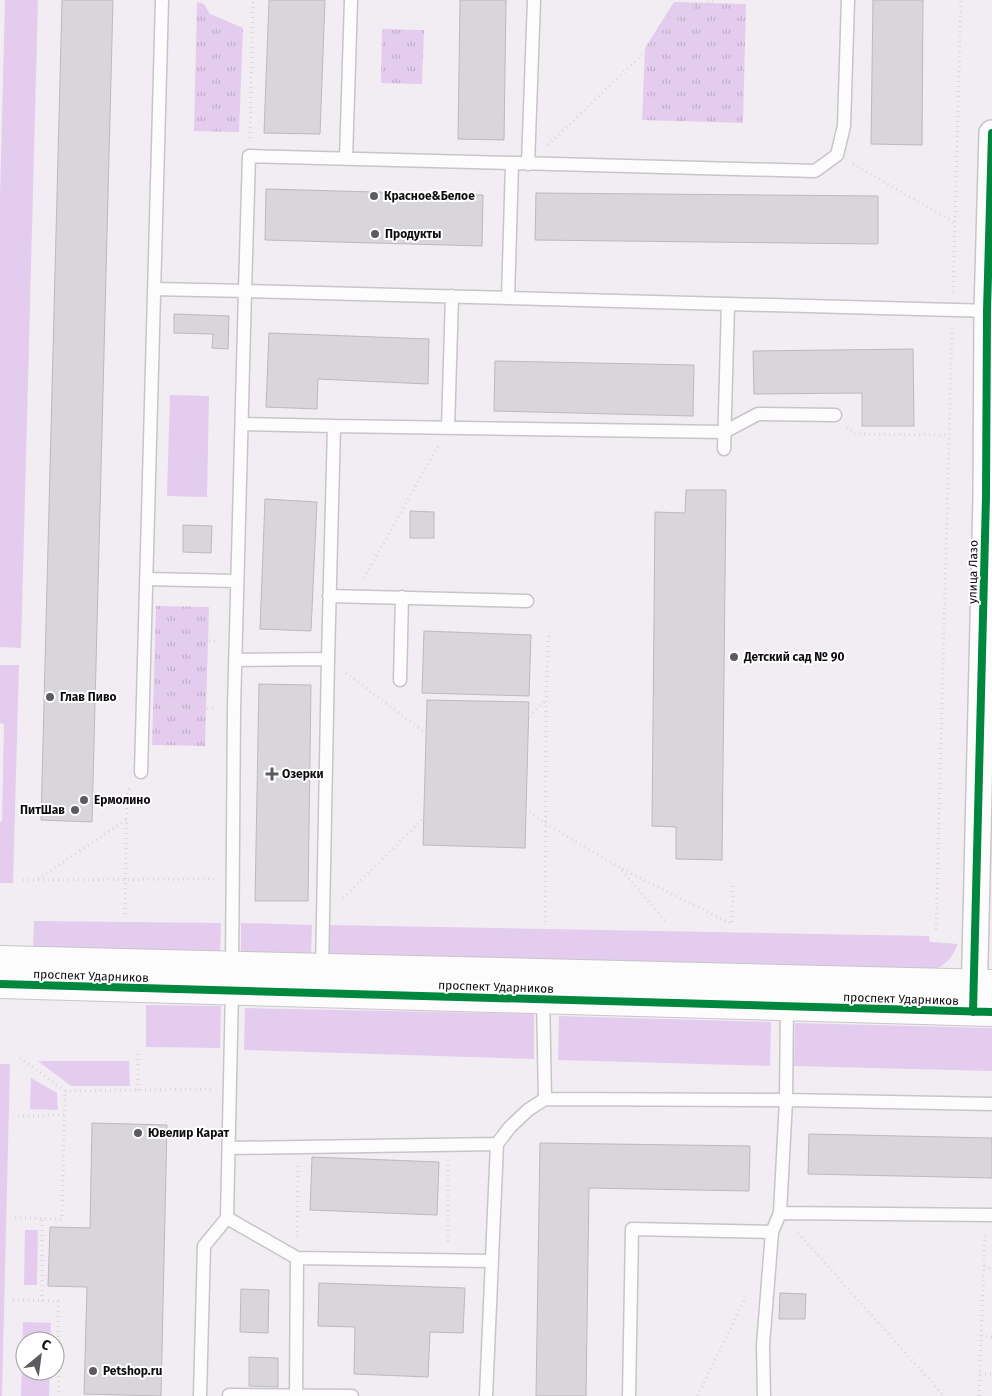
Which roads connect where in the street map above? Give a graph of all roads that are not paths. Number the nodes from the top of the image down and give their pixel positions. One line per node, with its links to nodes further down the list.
1 (162, 0): 9 (lane)
2 (350, 0): 6 (lane)
3 (534, 0): 8 (lane)
4 (848, 0): 8 (lane)
5 (992, 133): 14 (street, улица Лазо)
6 (346, 159): 7 (lane); 10 (lane)
7 (512, 164): 8 (lane); 12 (lane)
8 (528, 164)
9 (154, 289): 10 (lane); 22 (lane)
10 (245, 291): 11 (lane); 16 (lane)
11 (452, 296): 12 (lane); 18 (lane)
12 (508, 298): 13 (lane)
13 (728, 304): 14 (lane); 19 (lane)
14 (990, 311): 21 (street, улица Лазо)
15 (835, 415): 19 (lane)
16 (242, 424): 17 (lane); 23 (lane)
17 (334, 426): 18 (lane); 24 (lane)
18 (448, 428): 19 (lane)
19 (724, 432): 20 (lane)
20 (724, 449)
21 (989, 497): 31 (street, улица Лазо)
22 (146, 579): 23 (lane); 30 (lane)
23 (237, 580): 28 (lane)
24 (330, 596): 25 (lane); 27 (lane)
25 (402, 597): 26 (lane); 29 (lane)
26 (527, 601)
27 (328, 659): 28 (lane); 36 (lane)
28 (235, 660): 34 (lane)
29 (400, 680)
30 (141, 772)
31 (985, 851): 38 (street, улица Лазо)
32 (0, 960): 34 (street, проспект Ударников)
33 (543, 973): 35 (street, проспект Ударников); 36 (street, проспект Ударников); 39 (lane)
34 (232, 978): 36 (street, проспект Ударников); 37 (street, проспект Ударников); 46 (lane)
35 (788, 979): 38 (street, проспект Ударников); 40 (lane)
36 (322, 981): 39 (street, проспект Ударников)
37 (0, 984)
38 (983, 984): 41 (street, улица Лазо)
39 (543, 1000): 40 (street, проспект Ударников); 42 (lane)
40 (787, 1006): 41 (street, проспект Ударников); 43 (lane)
41 (983, 1012)
42 (545, 1099): 43 (lane); 45 (lane)
43 (786, 1100): 44 (lane); 47 (lane)
44 (992, 1104)
45 (497, 1144): 46 (lane); 52 (lane)
46 (228, 1148): 49 (lane)
47 (780, 1213): 48 (lane); 50 (lane)
48 (989, 1215)
49 (227, 1218): 51 (lane); 54 (lane)
50 (772, 1232): 58 (lane); 59 (lane)
51 (297, 1258): 52 (lane); 53 (lane)
52 (491, 1261): 57 (lane)
53 (296, 1394): 55 (lane); 56 (lane)
54 (200, 1396)
55 (229, 1396)
56 (352, 1396)
57 (486, 1396)
58 (629, 1396)
59 (764, 1396)

